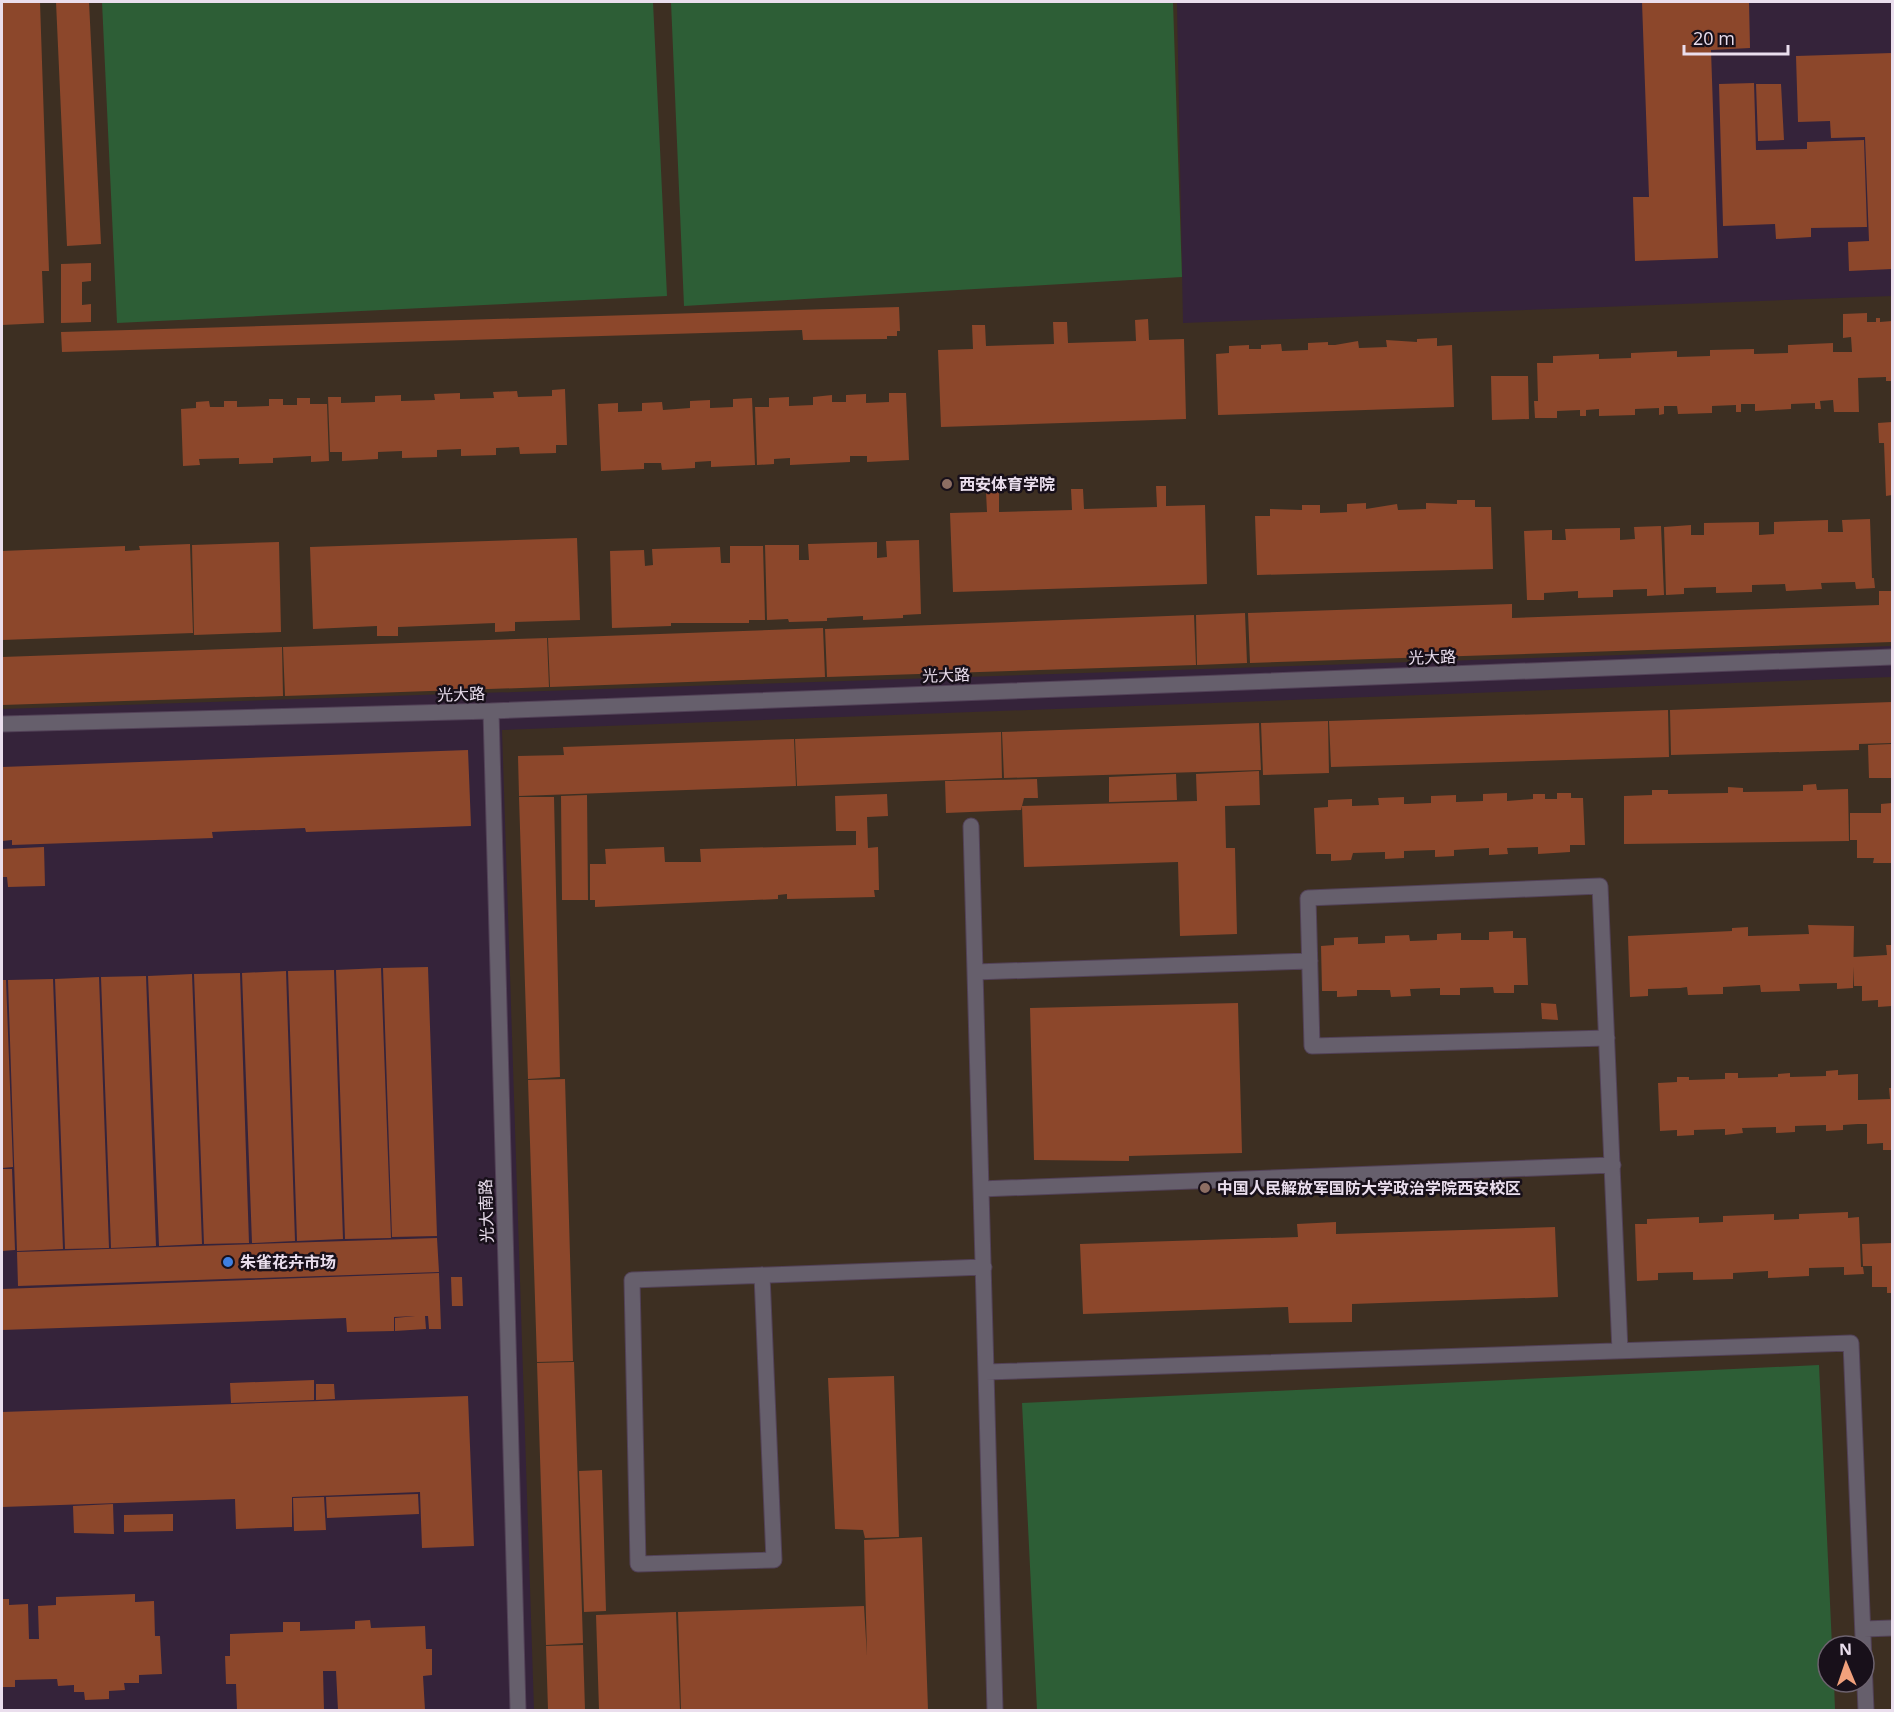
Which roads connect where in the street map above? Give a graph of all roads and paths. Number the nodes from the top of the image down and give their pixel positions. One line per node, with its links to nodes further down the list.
1 (1893, 657): 2 (street, 光大路)
2 (491, 711): 3 (street, 光大路); 16 (street, 光大南路)
3 (2, 724)
4 (972, 826): 6 (street)
5 (1310, 961): 6 (street); 7 (street); 7 (street)
6 (975, 972): 9 (street)
7 (1607, 1038): 8 (street)
8 (1612, 1165): 9 (street); 12 (street)
9 (981, 1189): 10 (street)
10 (984, 1267): 11 (street); 13 (street)
11 (762, 1275): 11 (street)
12 (1620, 1351): 13 (street); 15 (street)
13 (986, 1372): 17 (street)
14 (1893, 1628): 15 (street)
15 (1864, 1629): 18 (street)
16 (518, 1710)
17 (995, 1710)
18 (1866, 1710)

